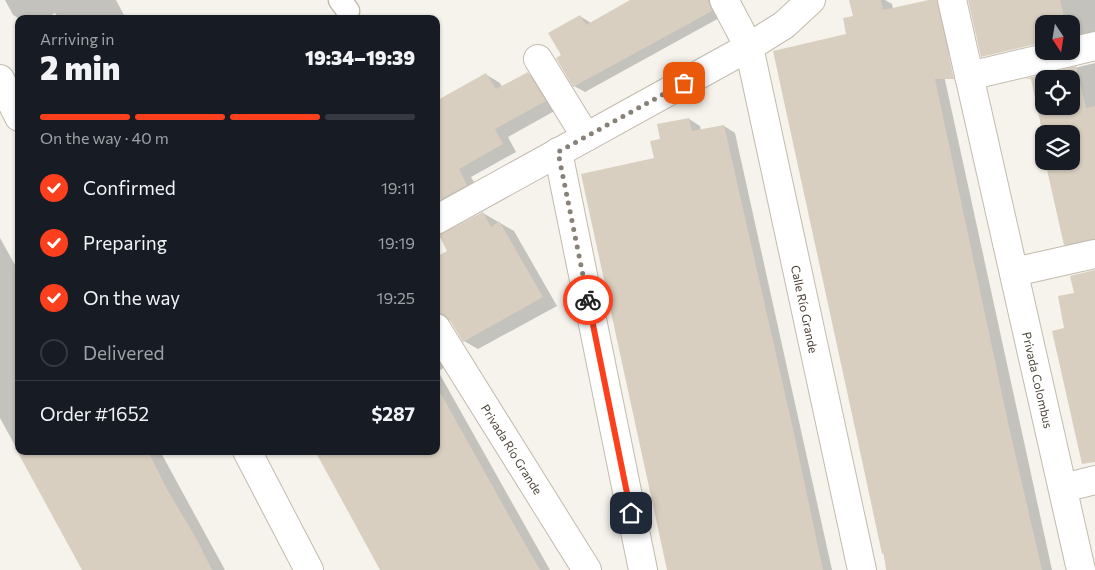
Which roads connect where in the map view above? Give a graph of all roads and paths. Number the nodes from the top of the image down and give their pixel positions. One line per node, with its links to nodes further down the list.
1 (724, 0): 5 (street)
2 (811, 0): 5 (street)
3 (952, 0): 7 (street, Privada Colombus)
4 (1095, 46): 7 (street)
5 (749, 47): 10 (street); 22 (street, Calle Río Grande)
6 (538, 59): 10 (street)
7 (969, 76): 14 (street, Privada Colombus)
8 (0, 79): 9 (street)
9 (15, 109)
10 (586, 137): 11 (street)
11 (558, 152): 12 (street); 21 (street)
12 (440, 218)
13 (1095, 254): 14 (street)
14 (1014, 272): 18 (street, Privada Colombus)
15 (440, 334): 20 (street, Privada Río Grande)
16 (249, 455): 19 (street)
17 (1095, 480): 18 (street)
18 (1063, 488): 23 (street, Privada Colombus)
19 (309, 570)
20 (587, 570)
21 (643, 570)
22 (862, 570)
23 (1081, 570)

